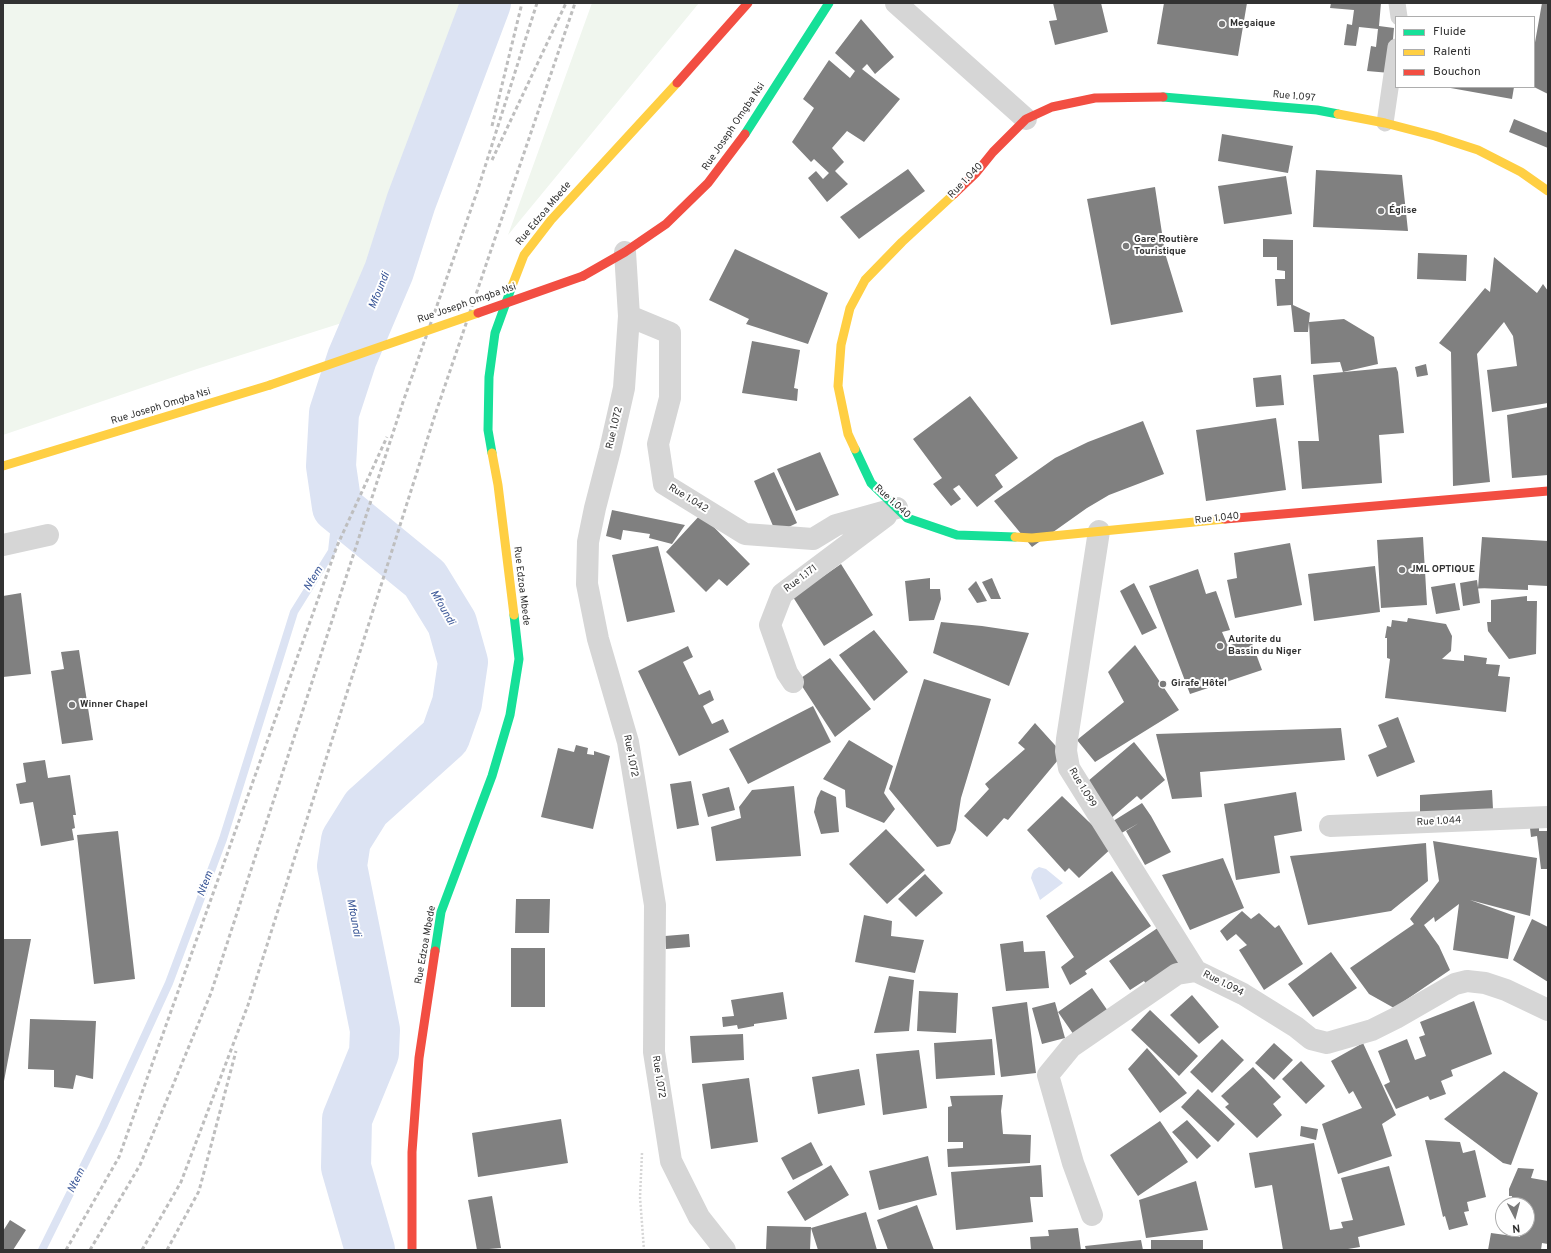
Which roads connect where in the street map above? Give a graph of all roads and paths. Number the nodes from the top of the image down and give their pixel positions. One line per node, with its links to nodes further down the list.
1 (748, 3): 24 (street, Rue Edzoa Mbede)
2 (829, 3): 10 (street, Rue Joseph Omgba Nsi)
3 (896, 3): 7 (street)
4 (1397, 3): 5 (lane)
5 (1399, 16)
6 (1395, 55): 8 (lane)
7 (1026, 119): 8 (street, Rue 1.097); 14 (street, Rue 1.040)
8 (1386, 123): 9 (street, Rue 1.097)
9 (1548, 191)
10 (625, 252): 11 (street, Rue 1.072); 12 (street, Rue Joseph Omgba Nsi, bridge)
11 (629, 316): 14 (street, Rue 1.042); 25 (street, Rue 1.072)
12 (3, 466)
13 (1548, 491): 15 (street, Rue 1.040)
14 (897, 508): 15 (street, Rue 1.040); 18 (street, Rue 1.171)
15 (1099, 531): 21 (street, Rue 1.099)
16 (48, 535): 17 (street)
17 (3, 545)
18 (793, 682)
19 (1548, 817): 20 (street, Rue 1.044)
20 (1330, 826)
21 (1196, 971): 22 (street, Rue 1.094); 23 (street, Rue 1.094)
22 (1548, 1010)
23 (1092, 1216)
24 (412, 1250)
25 (725, 1250)

